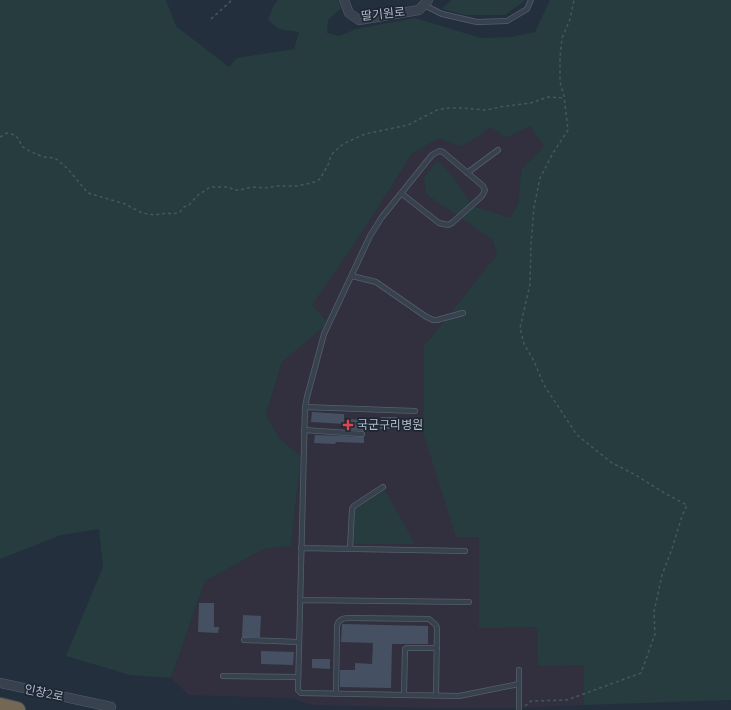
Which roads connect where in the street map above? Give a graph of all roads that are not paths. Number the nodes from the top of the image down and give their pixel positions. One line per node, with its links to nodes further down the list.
1 (344, 0): 3 (street, 딸기원로)
2 (531, 0): 3 (lane)
3 (426, 2)
4 (498, 150): 5 (lane)
5 (467, 173): 6 (lane); 6 (lane)
6 (402, 193): 7 (lane)
7 (352, 276): 8 (lane); 9 (lane)
8 (463, 313)
9 (305, 407): 10 (lane); 11 (lane)
10 (415, 411)
11 (304, 430): 12 (lane); 14 (lane)
12 (362, 434)
13 (383, 487): 15 (lane)
14 (301, 548): 15 (lane); 17 (lane)
15 (350, 549): 16 (lane)
16 (464, 551)
17 (300, 600): 18 (lane); 20 (lane)
18 (469, 602)
19 (244, 640): 20 (lane)
20 (299, 642): 24 (lane)
21 (437, 648): 27 (lane); 28 (lane); 29 (lane)
22 (519, 670): 26 (lane)
23 (224, 676): 24 (lane)
24 (298, 677): 27 (lane)
25 (0, 683): 31 (street, 인창2로)
26 (519, 684): 29 (lane); 33 (lane)
27 (336, 694): 28 (lane)
28 (404, 695): 29 (lane)
29 (436, 695)
30 (0, 706): 32 (highway)
31 (111, 707)
32 (17, 710)
33 (520, 710)

